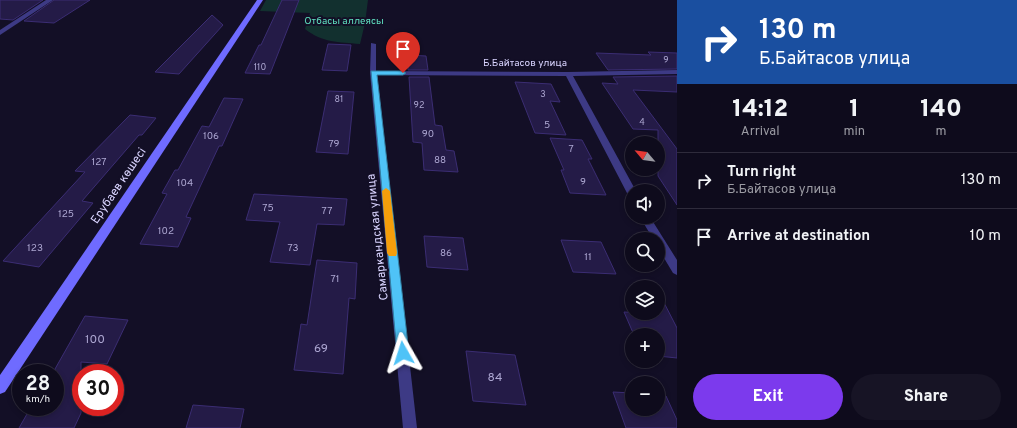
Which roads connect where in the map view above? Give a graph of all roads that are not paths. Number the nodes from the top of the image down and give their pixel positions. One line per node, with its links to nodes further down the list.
1 (50, 0): 3 (street)
2 (260, 0): 11 (main road, Ерубаев көшесі)
3 (0, 33)
4 (373, 44): 6 (street, Самаркандская улица)
5 (677, 72): 7 (street, Б.Байтасов улица)
6 (373, 73): 7 (street, Б.Байтасов улица); 12 (street, Самаркандская улица)
7 (568, 74): 8 (street)
8 (627, 184)
9 (649, 224): 10 (street)
10 (677, 270)
11 (0, 387)
12 (410, 428)

